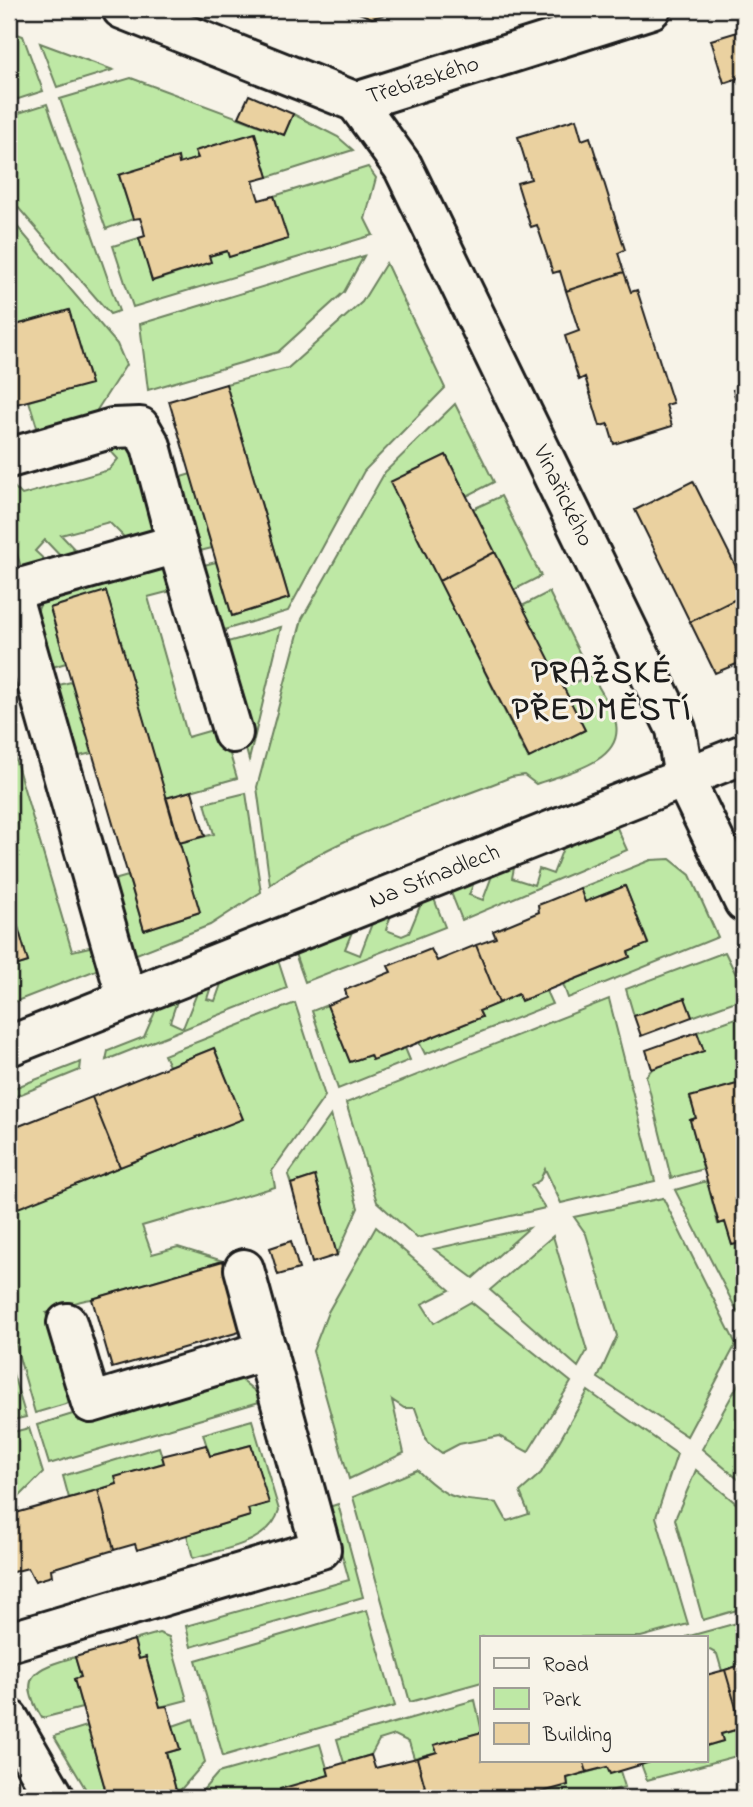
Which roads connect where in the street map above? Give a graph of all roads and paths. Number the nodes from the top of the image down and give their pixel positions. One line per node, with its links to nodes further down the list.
1 (122, 9): 3 (street, Třebízského)
2 (651, 9): 3 (street, Třebízského)
3 (356, 102): 9 (street, Vinařického)
4 (9, 458): 5 (street)
5 (177, 544): 6 (street); 7 (street)
6 (12, 608): 11 (street)
7 (233, 733)
8 (744, 754): 9 (street, Na Stínadlech)
9 (684, 778): 10 (street, Vinařického); 11 (street, Na Stínadlech)
10 (744, 902)
11 (127, 999): 12 (street, Na Stínadlech)
12 (9, 1046)
13 (244, 1269): 15 (street)
14 (67, 1323): 15 (street)
15 (267, 1350): 16 (street)
16 (9, 1642)
17 (9, 1719): 18 (street)
18 (55, 1798)

